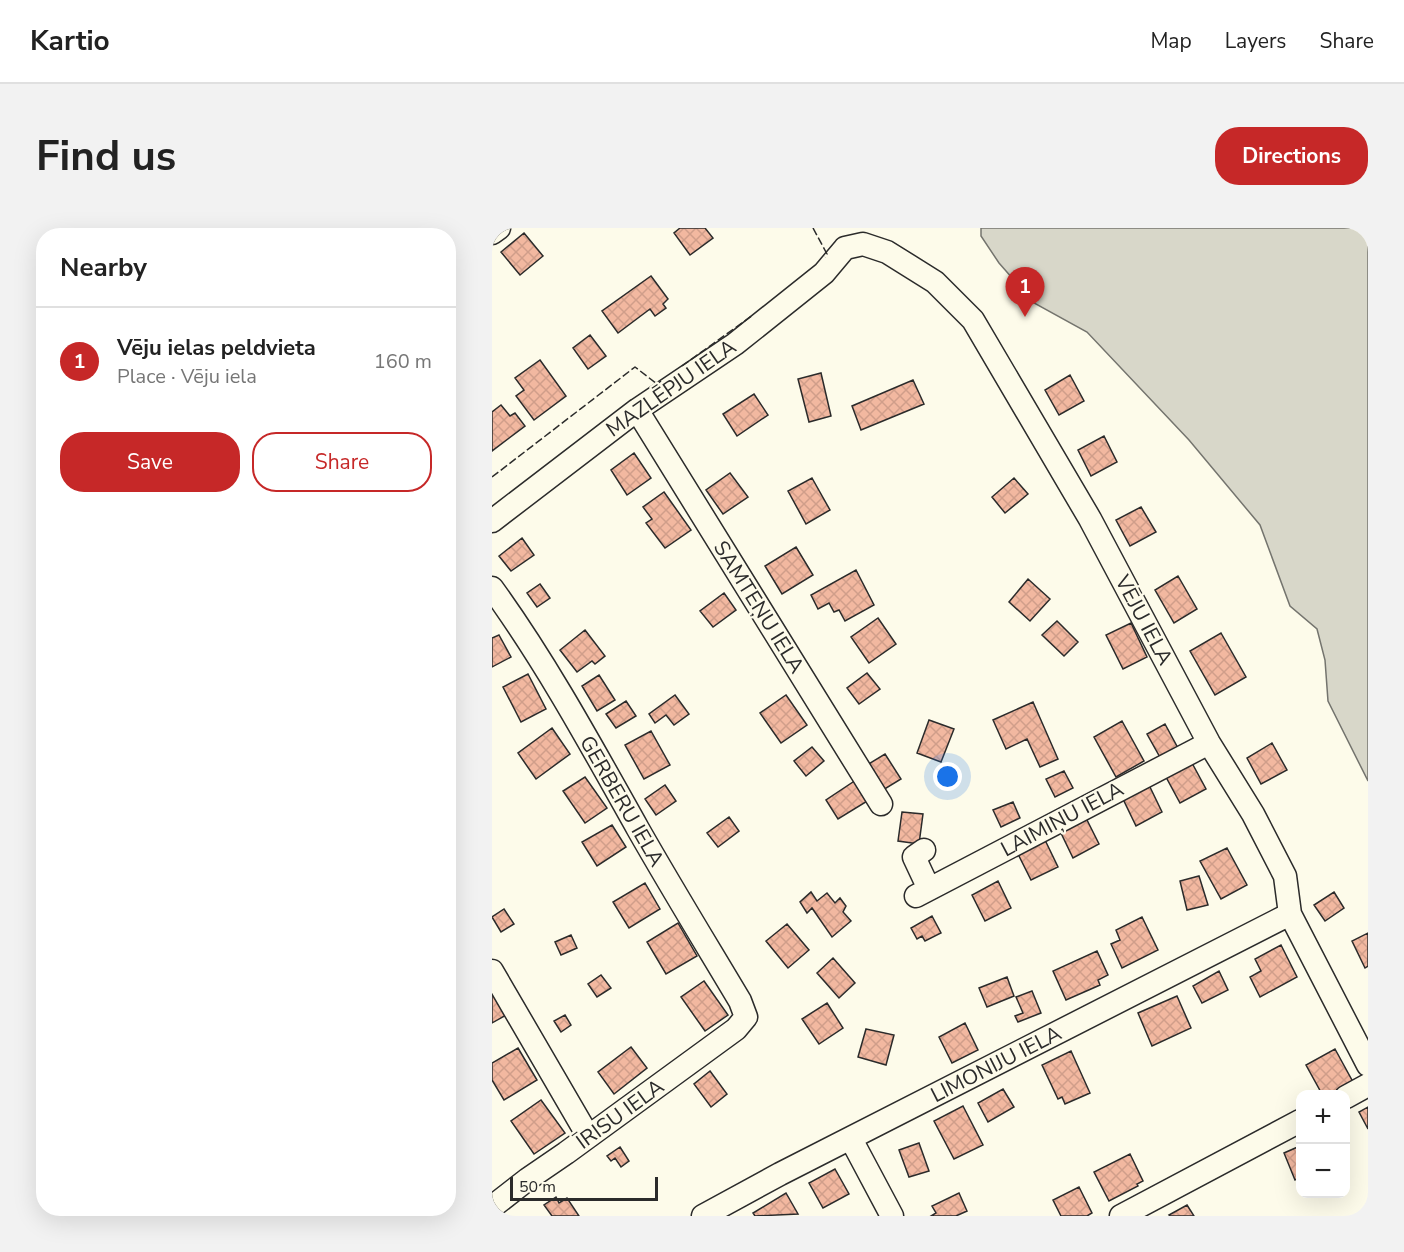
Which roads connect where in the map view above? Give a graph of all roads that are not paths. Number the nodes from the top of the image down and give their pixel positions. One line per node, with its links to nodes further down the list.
1 (499, 228): 2 (street)
2 (492, 233)
3 (843, 238): 4 (street, MAZLĒPJU IELA); 7 (street, VĒJU IELA)
4 (637, 410): 5 (street, MAZLĒPJU IELA); 8 (street, SAMTEŅU IELA)
5 (492, 521)
6 (492, 588): 12 (street, GERBERU IELA)
7 (1209, 743): 9 (street, LAIMIŅU IELA); 10 (street, VĒJU IELA)
8 (881, 804)
9 (924, 850)
10 (1290, 915): 13 (street, VĒJU IELA); 18 (street, LIMONIJU IELA)
11 (492, 971): 17 (street)
12 (746, 1017): 17 (street, ĪRISU IELA)
13 (1368, 1065)
14 (1368, 1085): 15 (street)
15 (1350, 1095)
16 (1296, 1123): 22 (street)
17 (588, 1136): 19 (street, ĪRISU IELA)
18 (851, 1139): 20 (street, LIMONIJU IELA); 21 (street)
19 (492, 1207)
20 (703, 1216)
21 (892, 1216)
22 (1121, 1216)

